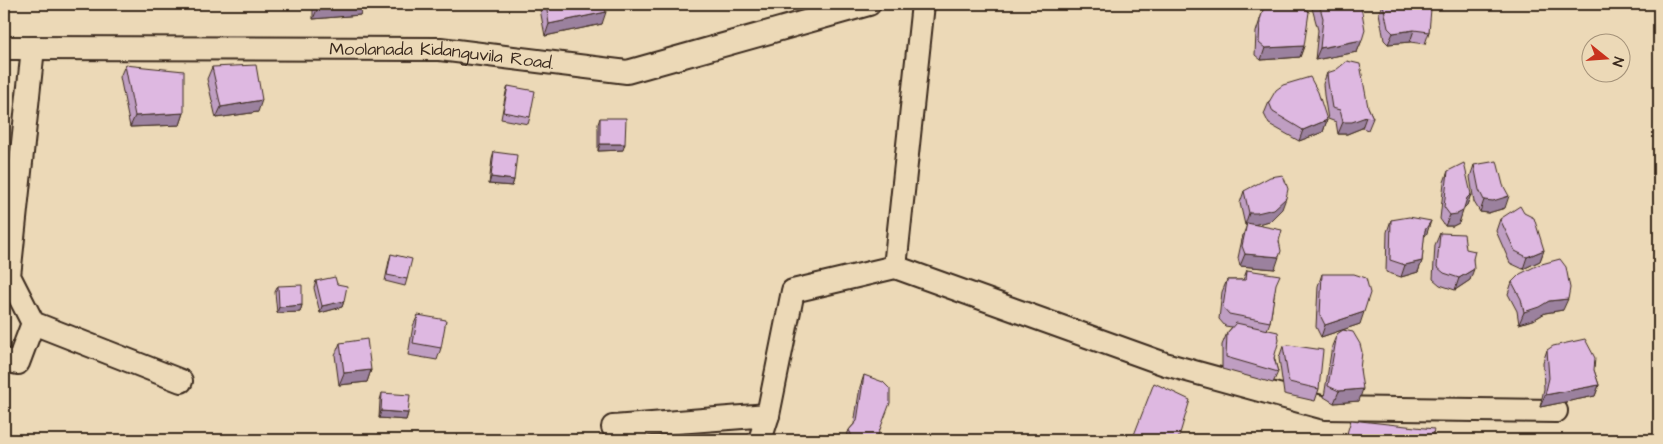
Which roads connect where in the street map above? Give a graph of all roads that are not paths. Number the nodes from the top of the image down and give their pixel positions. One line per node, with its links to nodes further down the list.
1 (869, 4): 4 (street, Moolanada Kidanguvila Road.)
2 (923, 4): 5 (street)
3 (4, 48): 4 (street, Moolanada Kidanguvila Road.)
4 (32, 48): 6 (street)
5 (895, 267): 9 (street); 10 (street)
6 (33, 323): 7 (street); 8 (street)
7 (4, 360)
8 (181, 381)
9 (1556, 411)
10 (768, 416): 11 (street); 12 (street)
11 (613, 427)
12 (760, 440)

